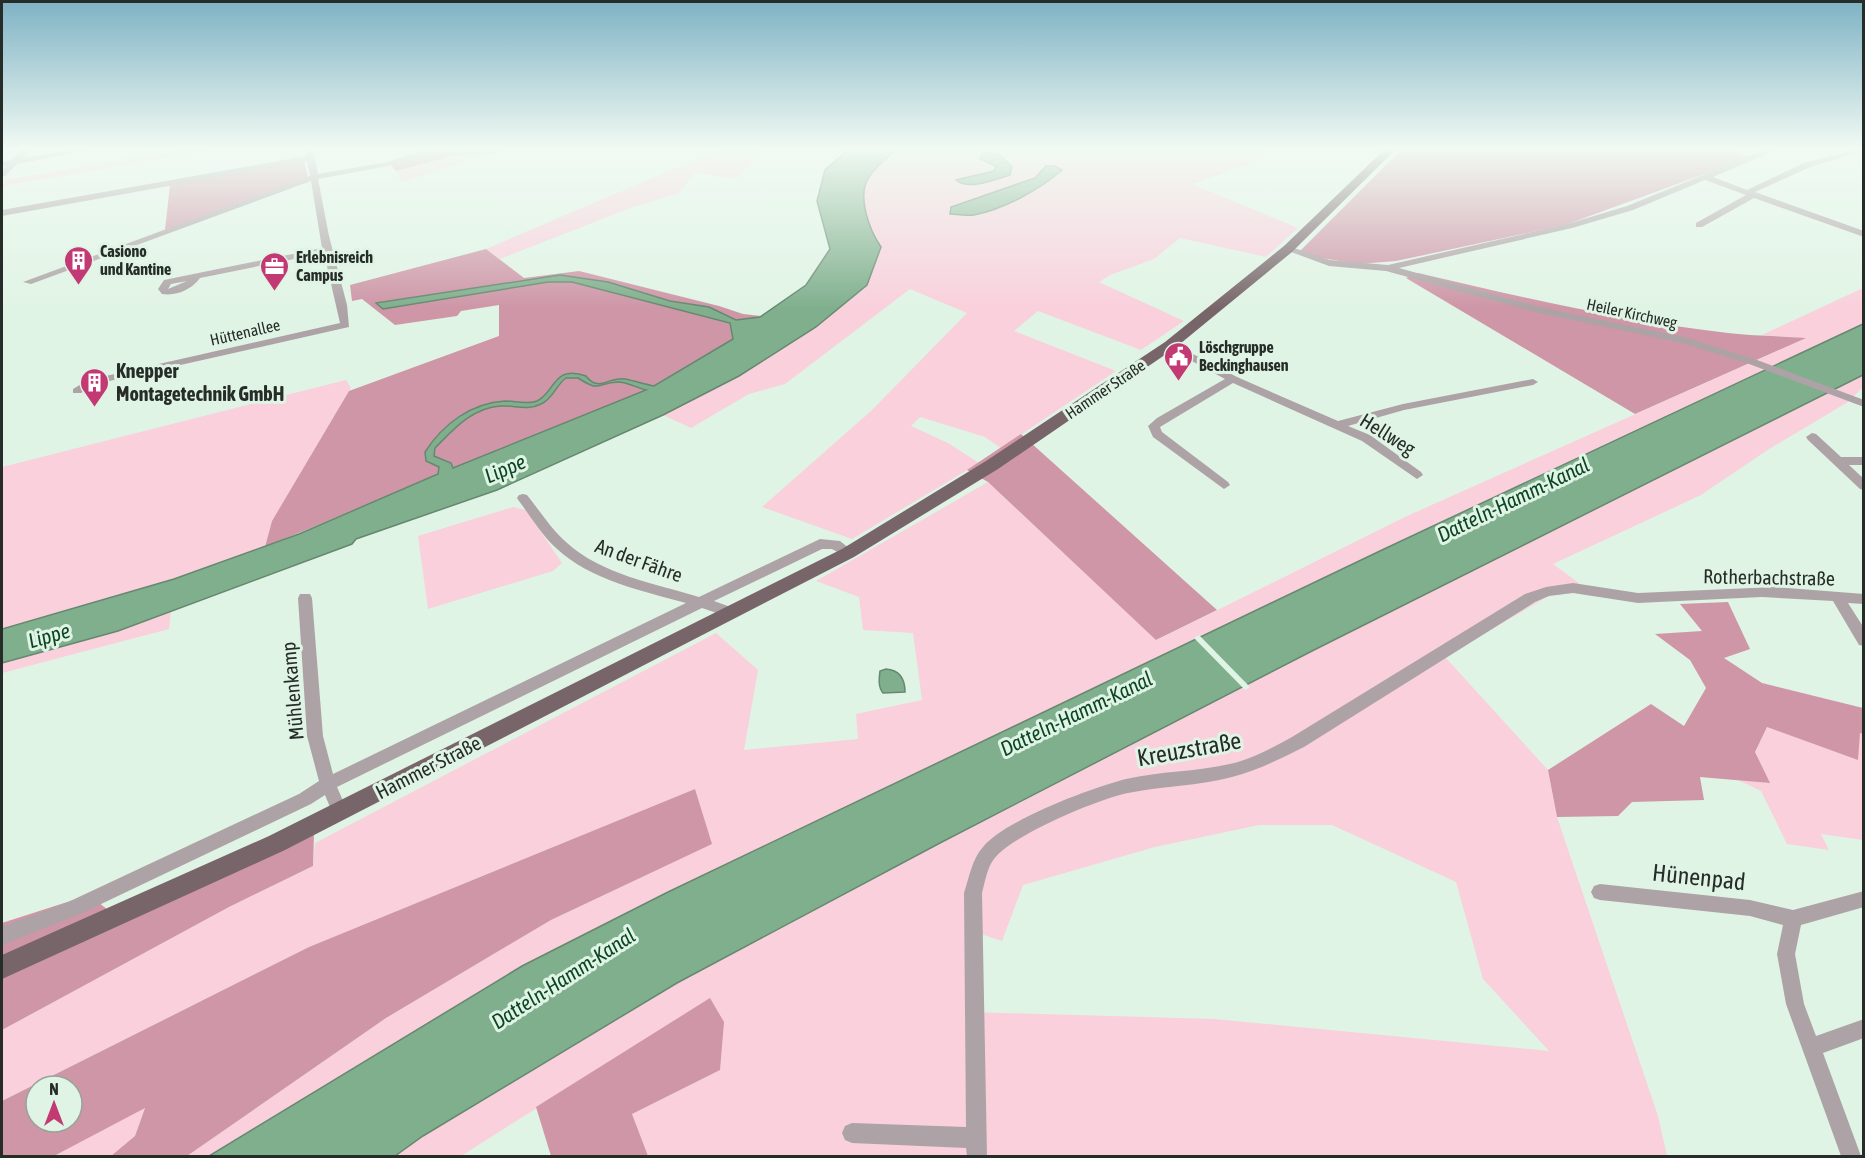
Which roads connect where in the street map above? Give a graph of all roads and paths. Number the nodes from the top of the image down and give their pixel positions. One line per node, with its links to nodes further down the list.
1 (69, 201): 8 (street)
2 (249, 201): 15 (street)
3 (318, 201): 12 (street, Hüttenallee)
4 (1337, 201): 11 (main road, Hammer Straße)
5 (1648, 201): 13 (street)
6 (1738, 201): 9 (street)
7 (1770, 201): 10 (street)
8 (2, 213)
9 (1699, 225)
10 (1863, 234)
11 (1288, 249): 13 (street); 16 (main road, Hammer Straße)
12 (327, 250): 14 (street); 19 (street, Hüttenallee)
13 (1388, 268): 20 (street, Heiler Kirchweg)
14 (197, 276)
15 (28, 282)
16 (1170, 345): 17 (street, Hellweg); 29 (main road, Hammer Straße)
17 (1233, 380): 21 (street, Hellweg); 26 (street)
18 (1533, 382): 21 (street, Hellweg)
19 (77, 391)
20 (1859, 403)
21 (1338, 426): 25 (street, Hellweg)
22 (1812, 437): 24 (street)
23 (1863, 460): 24 (street)
24 (1838, 461): 27 (street)
25 (1417, 475)
26 (1224, 485)
27 (1863, 486)
28 (523, 498): 34 (street, An der Fähre)
29 (848, 553): 34 (street, Hammer Straße); 35 (main road, Hammer Straße)
30 (1674, 596): 31 (street, Rotherbachstraße); 47 (street, Kreuzstraße)
31 (1838, 597): 33 (street, Rotherbachstraße); 36 (street)
32 (305, 598): 37 (street, Mühlenkamp)
33 (1863, 599)
34 (704, 602): 35 (street, An der Fähre); 37 (street, Hammer Straße)
35 (731, 613): 38 (main road, Hammer Straße)
36 (1863, 641)
37 (328, 784): 38 (street, Mühlenkamp); 42 (street, Hammer Straße)
38 (340, 812): 43 (main road, Hammer Straße)
39 (1600, 892): 41 (street, Hünenpad)
40 (1863, 898): 41 (street)
41 (1793, 919): 45 (street)
42 (2, 936)
43 (2, 967)
44 (1863, 1028): 45 (street)
45 (1812, 1047): 48 (street)
46 (852, 1133): 47 (street)
47 (977, 1147)
48 (1851, 1156)

